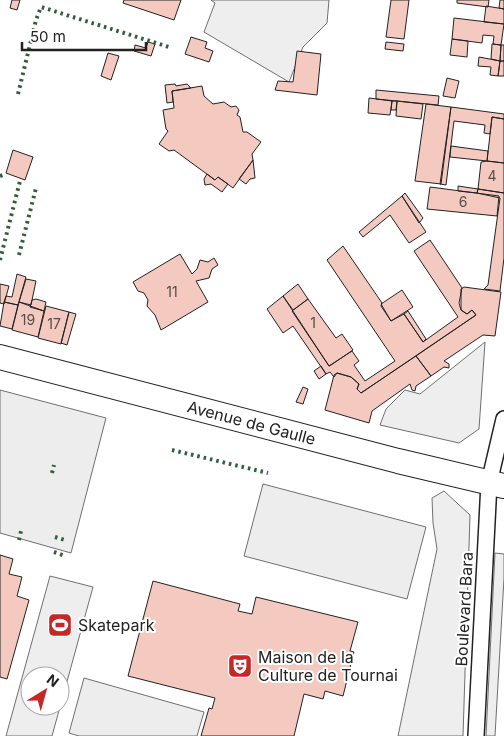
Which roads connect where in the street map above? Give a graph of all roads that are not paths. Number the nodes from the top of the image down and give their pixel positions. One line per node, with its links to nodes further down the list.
1 (0, 357): 3 (main road, Avenue de Gaulle)
2 (504, 419): 3 (street, Boulevard Bara)
3 (497, 485): 4 (street, Boulevard Bara)
4 (476, 736)

